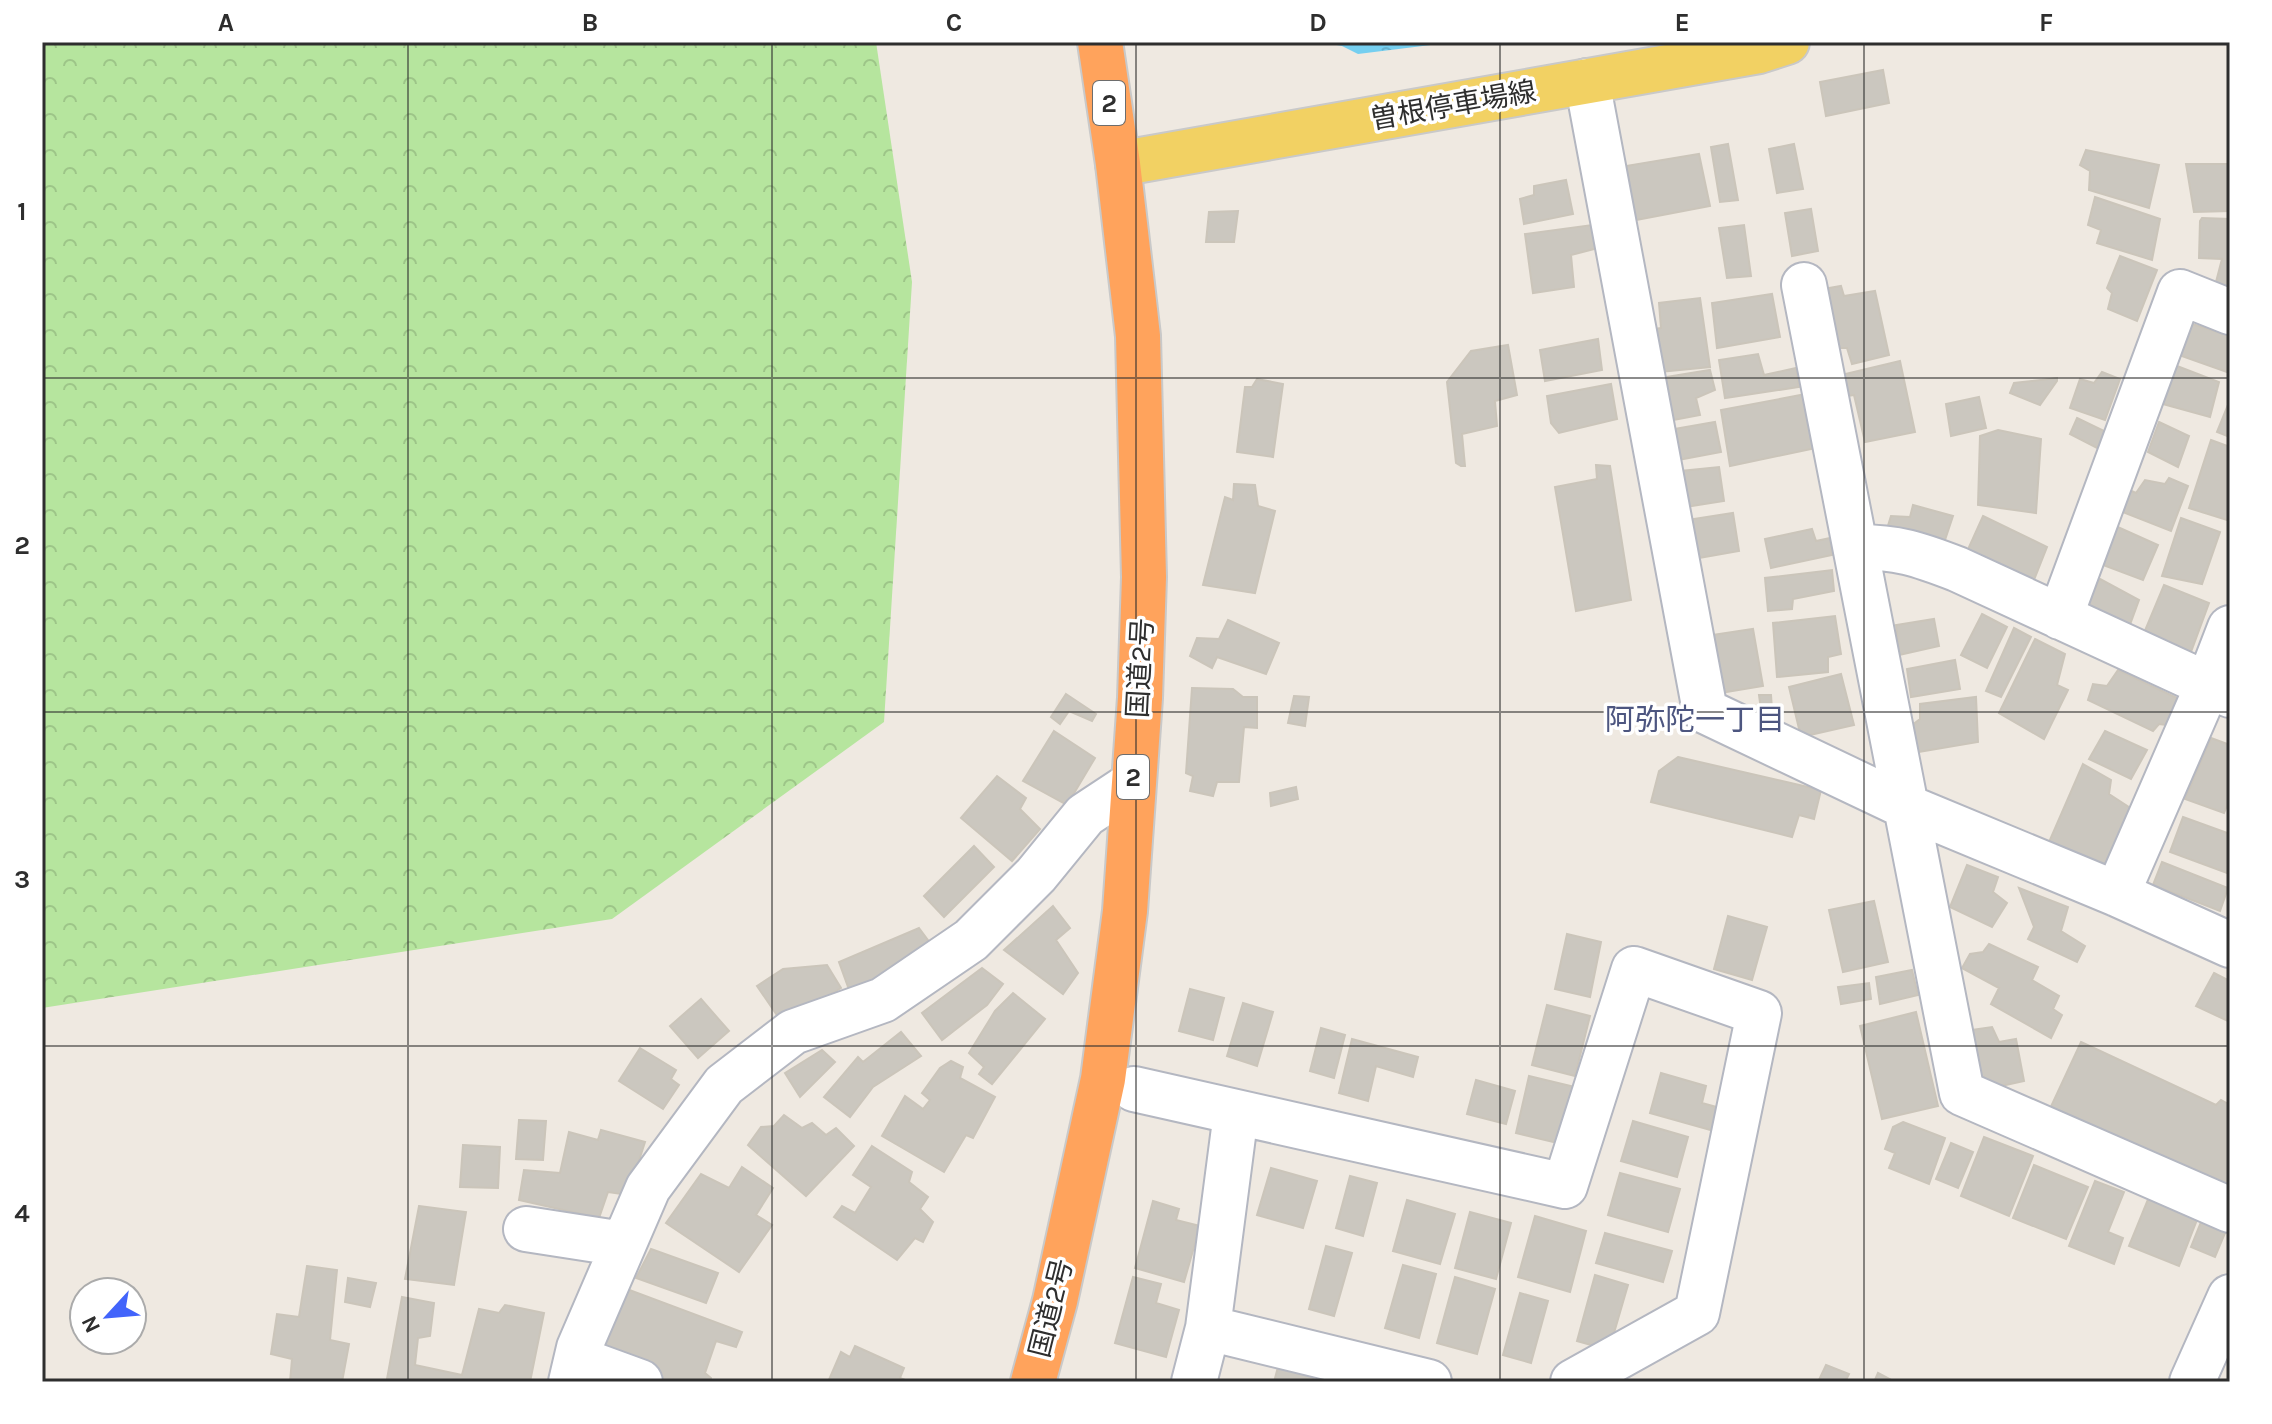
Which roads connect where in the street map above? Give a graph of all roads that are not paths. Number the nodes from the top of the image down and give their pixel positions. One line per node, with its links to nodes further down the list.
1 (1100, 42): 4 (highway, 国道2号 / 2)
2 (1787, 42): 3 (main road, 曽根停車場線)
3 (1587, 81): 4 (main road, 曽根停車場線); 12 (street)
4 (1118, 164): 11 (highway, 国道2号 / 2)
5 (1804, 285): 7 (street)
6 (2230, 312): 8 (street)
7 (1856, 547): 8 (street); 12 (street)
8 (2060, 617): 10 (street)
9 (2230, 628): 10 (street)
10 (2219, 690): 13 (street)
11 (1132, 784): 19 (street); 24 (highway, 国道2号 / 2)
12 (1907, 807): 13 (street); 17 (street)
13 (2117, 894): 14 (street)
14 (2230, 945)
15 (1134, 1089): 16 (street)
16 (1236, 1113): 21 (street); 27 (street)
17 (2230, 1210)
18 (526, 1229): 19 (street)
19 (623, 1244): 22 (street)
20 (2230, 1297): 28 (street)
21 (1208, 1328): 25 (street); 26 (street)
22 (574, 1371): 23 (street)
23 (640, 1382)
24 (1033, 1382)
25 (1194, 1382)
26 (1429, 1382)
27 (1573, 1382)
28 (2192, 1382)

